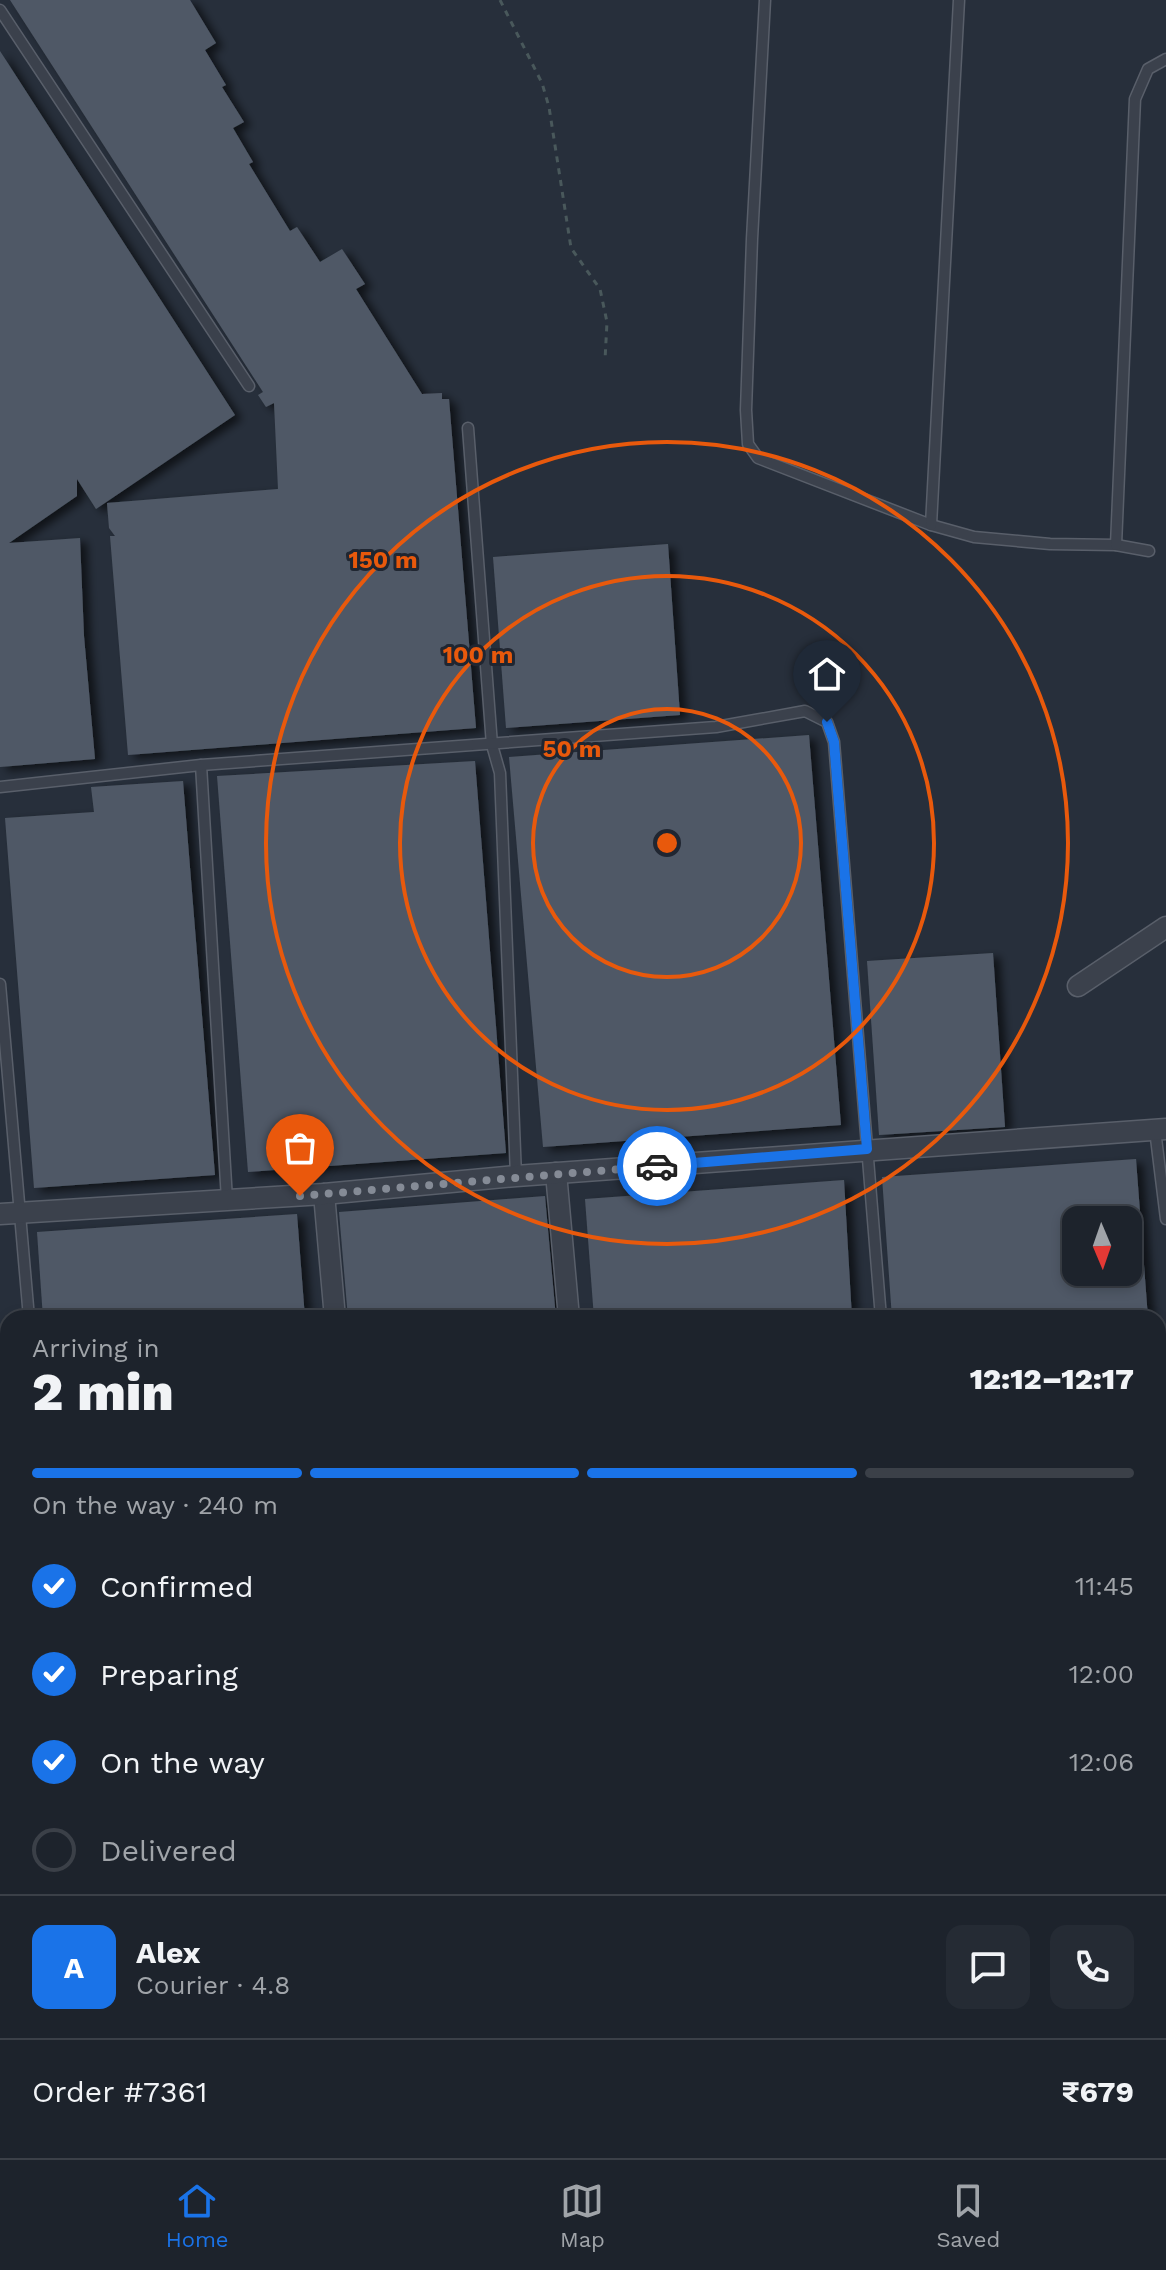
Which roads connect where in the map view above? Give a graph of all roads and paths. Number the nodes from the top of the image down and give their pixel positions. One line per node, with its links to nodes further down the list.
1 (500, 0): 6 (path)
2 (765, 0): 9 (lane)
3 (959, 0): 9 (lane)
4 (0, 10): 7 (lane)
5 (1166, 59): 10 (lane)
6 (605, 360)
7 (249, 386)
8 (468, 428): 12 (lane)
9 (931, 525): 10 (lane)
10 (1116, 545): 11 (lane)
11 (1149, 551)
12 (492, 745): 13 (lane); 19 (lane); 21 (lane)
13 (201, 765): 14 (lane); 23 (lane)
14 (0, 787)
15 (1166, 927): 17 (street)
16 (0, 984): 24 (lane)
17 (1078, 986)
18 (1161, 1129): 19 (street); 26 (lane)
19 (867, 1149): 20 (street); 30 (lane)
20 (556, 1173): 21 (street); 29 (street)
21 (516, 1176): 22 (street)
22 (324, 1194): 23 (street); 28 (street)
23 (227, 1200): 24 (street)
24 (21, 1213): 25 (street); 27 (lane)
25 (0, 1214)
26 (1166, 1219)
27 (28, 1310)
28 (334, 1310)
29 (568, 1310)
30 (880, 1310)

